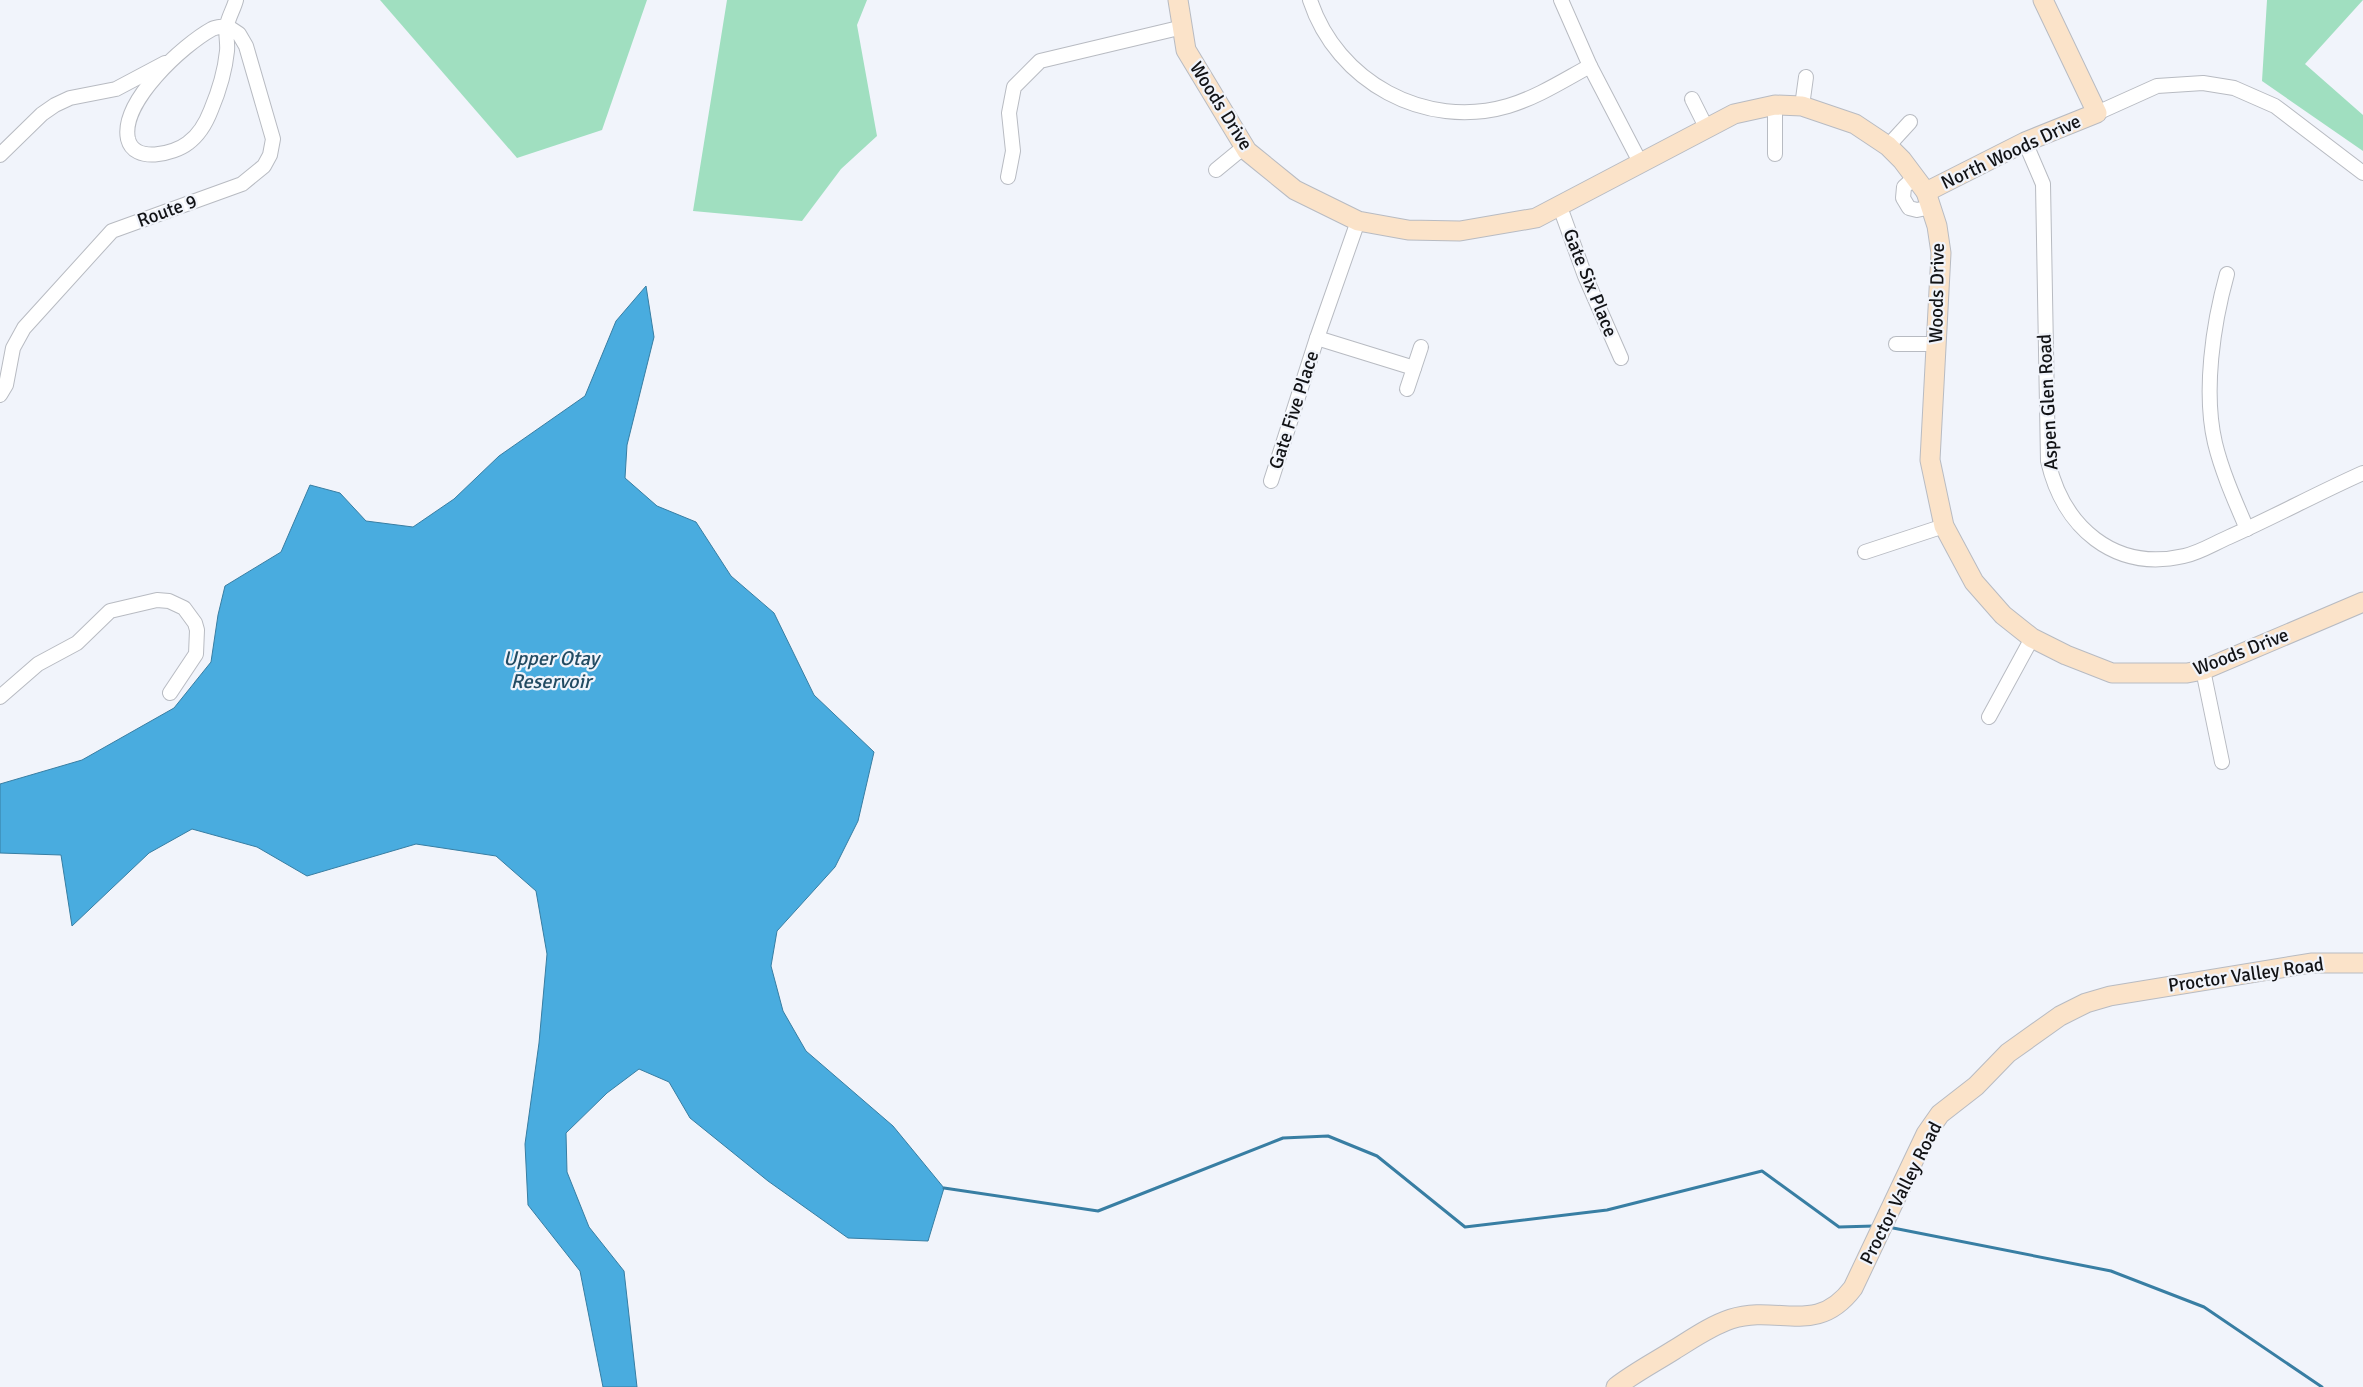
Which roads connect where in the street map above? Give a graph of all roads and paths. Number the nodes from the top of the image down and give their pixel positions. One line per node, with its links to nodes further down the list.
1 (236, 0): 6 (street)
2 (1178, 0): 7 (street, Woods Drive)
3 (1310, 0): 9 (street)
4 (1561, 0): 9 (street)
5 (2043, 0): 14 (street)
6 (227, 26): 8 (street); 8 (street); 37 (street, Route 9)
7 (1183, 27): 19 (street, Woods Drive); 25 (street)
8 (170, 61): 21 (street)
9 (1590, 66): 22 (street)
10 (1806, 77): 13 (street)
11 (1692, 99): 16 (street)
12 (1775, 105): 13 (street, Woods Drive); 16 (street, Woods Drive); 20 (street)
13 (1802, 106): 18 (street, Woods Drive)
14 (2097, 113): 17 (street, North Woods Drive); 24 (street)
15 (1910, 122): 18 (street)
16 (1706, 127): 22 (street, Woods Drive)
17 (2025, 142): 26 (street, North Woods Drive); 41 (street, Aspen Glen Road)
18 (1888, 146): 26 (street, Woods Drive)
19 (1244, 147): 23 (street); 28 (street, Woods Drive)
20 (1775, 154)
21 (0, 155)
22 (1640, 162): 27 (street, Woods Drive)
23 (1216, 170)
24 (2363, 173)
25 (1008, 177)
26 (1928, 199): 32 (street, Woods Drive)
27 (1560, 207): 28 (street, Woods Drive); 34 (street, Gate Six Place)
28 (1358, 221): 30 (street, Gate Five Place)
29 (2227, 274): 41 (street)
30 (1317, 338): 35 (street, Gate Five Place); 39 (street, Gate Five Place)
31 (1896, 344): 32 (street)
32 (1936, 344): 40 (street, Woods Drive)
33 (1421, 347): 35 (street)
34 (1621, 358)
35 (1414, 368): 36 (street)
36 (1407, 389)
37 (0, 395)
38 (2363, 473): 41 (street, Aspen Glen Road)
39 (1270, 481)
40 (1944, 526): 42 (street); 44 (street, Woods Drive)
41 (2246, 529)
42 (1864, 552)
43 (2363, 602): 45 (street, Woods Drive)
44 (2032, 638): 45 (street, Woods Drive); 48 (street)
45 (2203, 670): 49 (street)
46 (170, 693): 47 (street)
47 (0, 697)
48 (1988, 717)
49 (2222, 762)
50 (2363, 963): 51 (street, Proctor Valley Road)
51 (1616, 1387)

